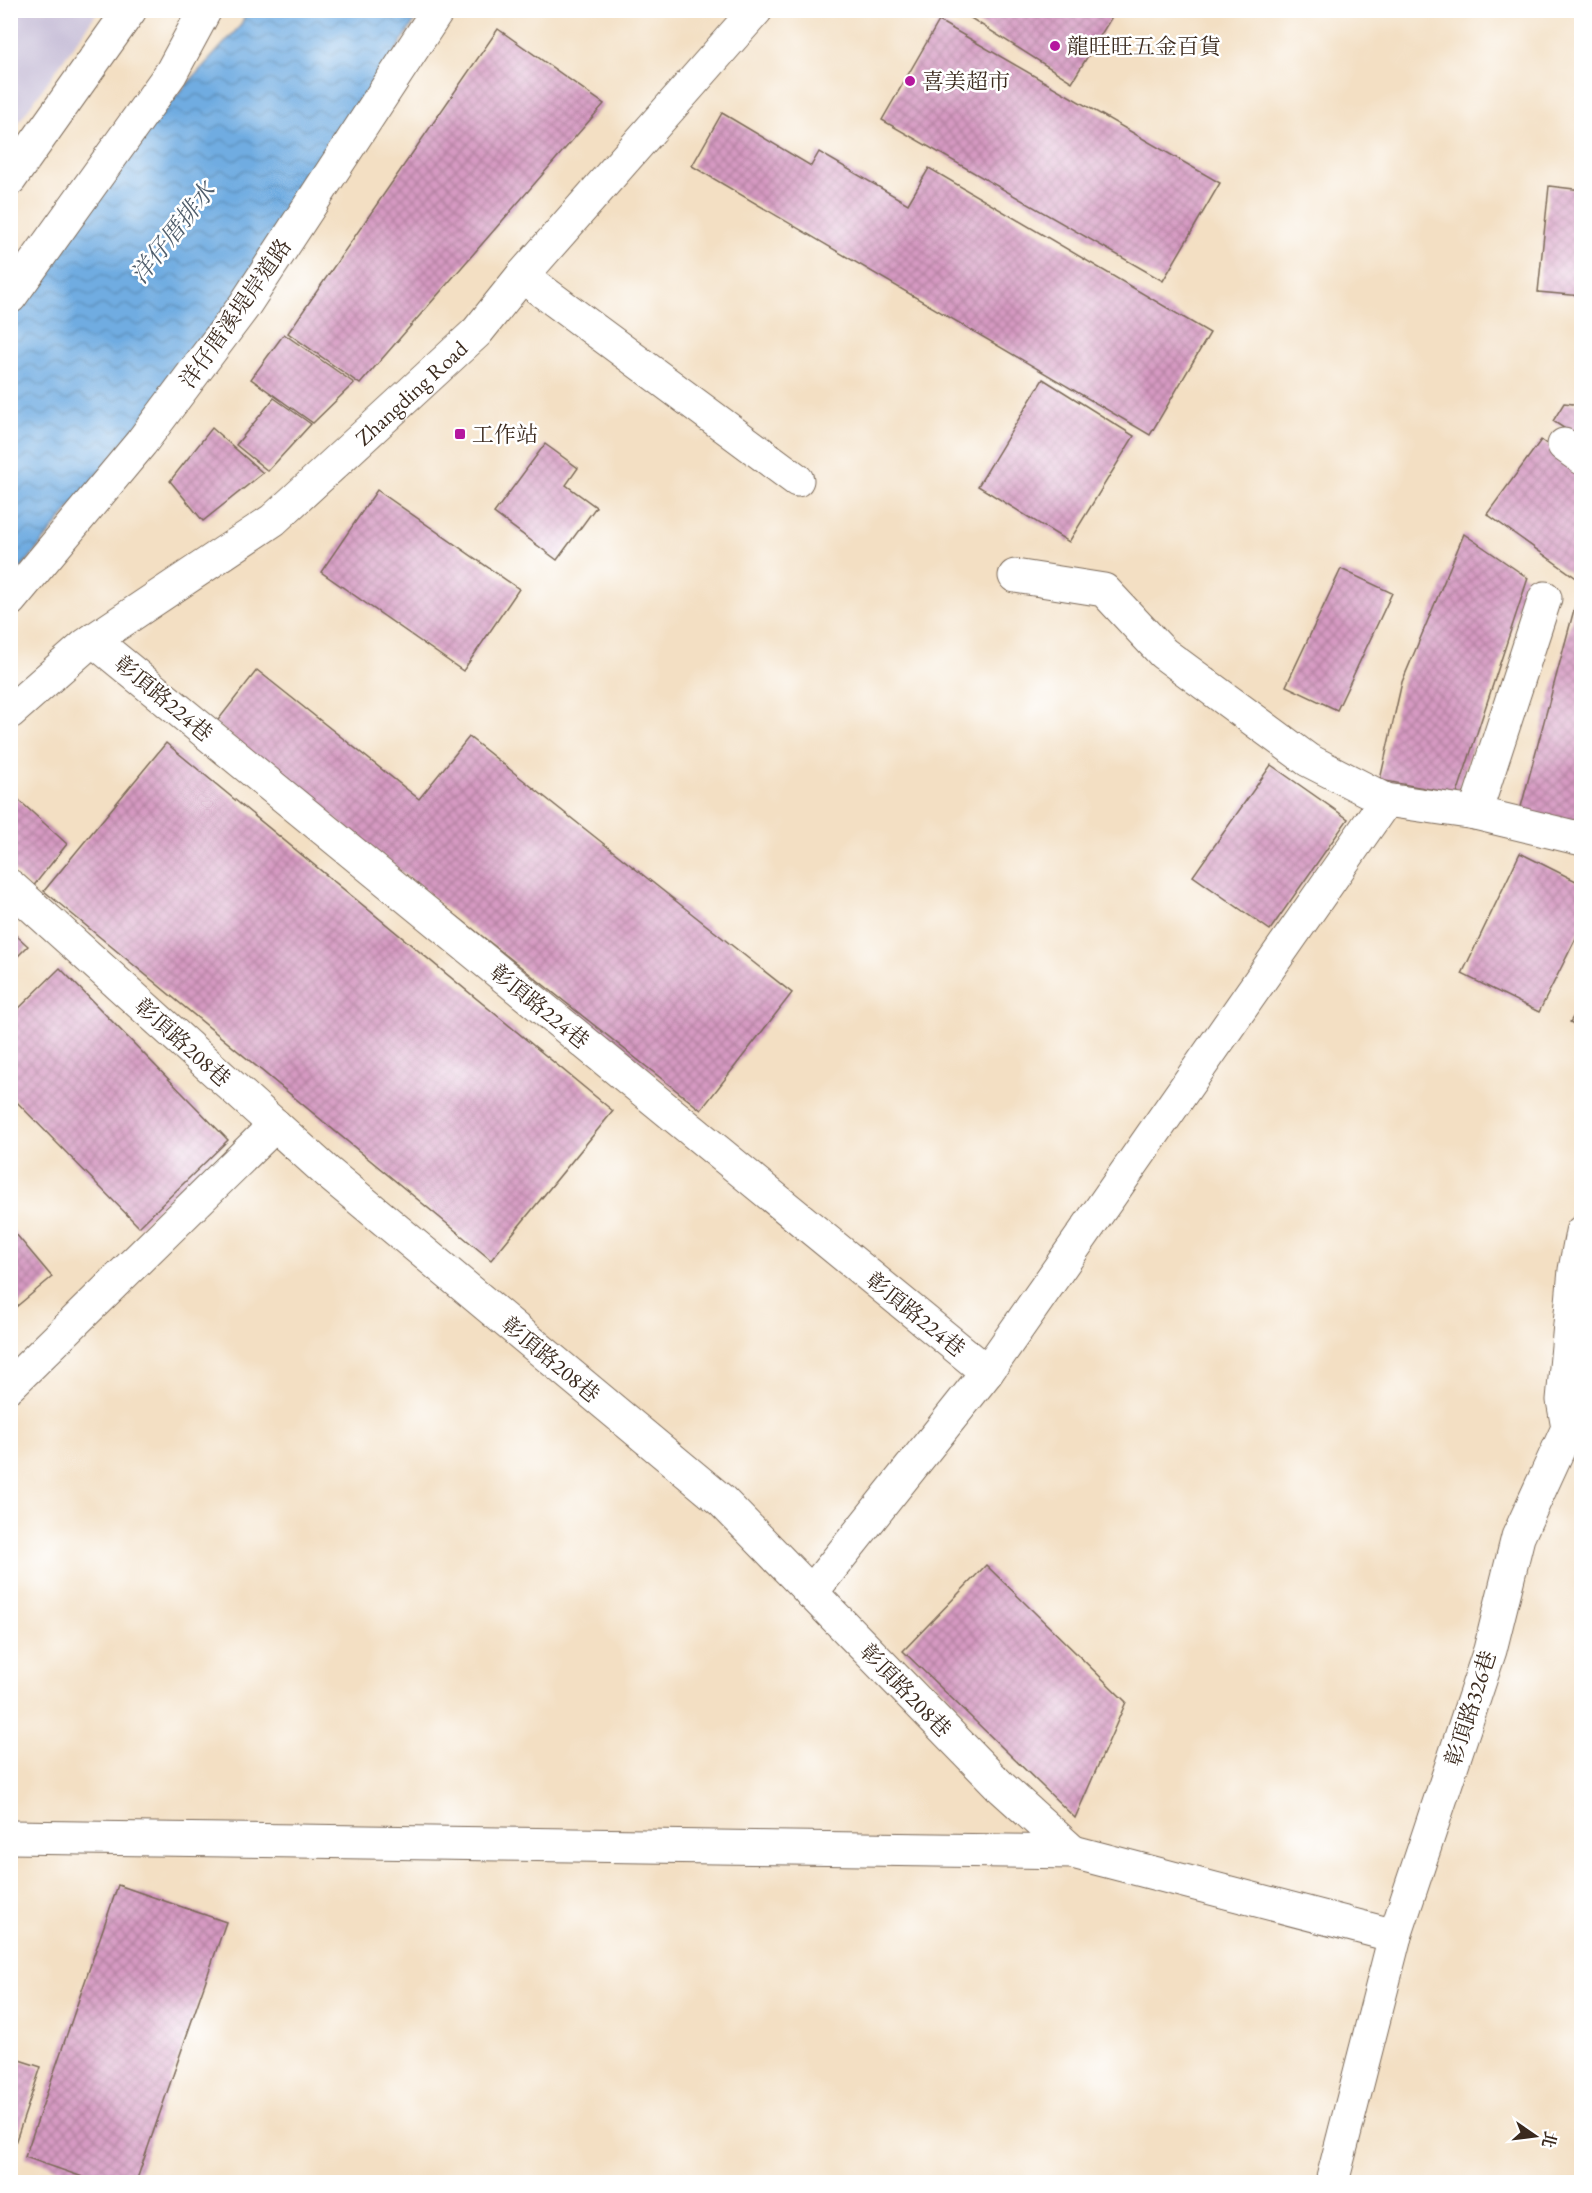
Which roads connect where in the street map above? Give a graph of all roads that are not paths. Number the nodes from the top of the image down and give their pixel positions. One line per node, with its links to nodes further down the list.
1 (130, 10): 5 (street)
2 (205, 10): 7 (street)
3 (438, 10): 11 (street, 洋仔厝溪堤岸道路)
4 (756, 10): 6 (street, Zhangding Road)
5 (10, 179)
6 (522, 276): 8 (street); 12 (street, Zhangding Road)
7 (10, 297)
8 (797, 480)
9 (1016, 576): 14 (street)
10 (1545, 598): 15 (street)
11 (10, 600)
12 (93, 640): 13 (street, Zhangding Road); 20 (street, 彰頂路224巷)
13 (10, 712)
14 (1386, 800): 15 (street); 20 (street)
15 (1475, 813): 16 (street)
16 (1581, 839)
17 (10, 886): 18 (street, 彰頂路208巷)
18 (275, 1125): 21 (street); 23 (street, 彰頂路208巷)
19 (1581, 1232): 22 (street, 彰頂路326巷)
20 (987, 1372): 23 (street)
21 (10, 1386)
22 (1569, 1452): 26 (street, 彰頂路326巷)
23 (811, 1593): 25 (street, 彰頂路208巷)
24 (10, 1837): 25 (street)
25 (1073, 1852): 26 (street)
26 (1395, 1936): 27 (street, 彰頂路326巷)
27 (1332, 2182)

